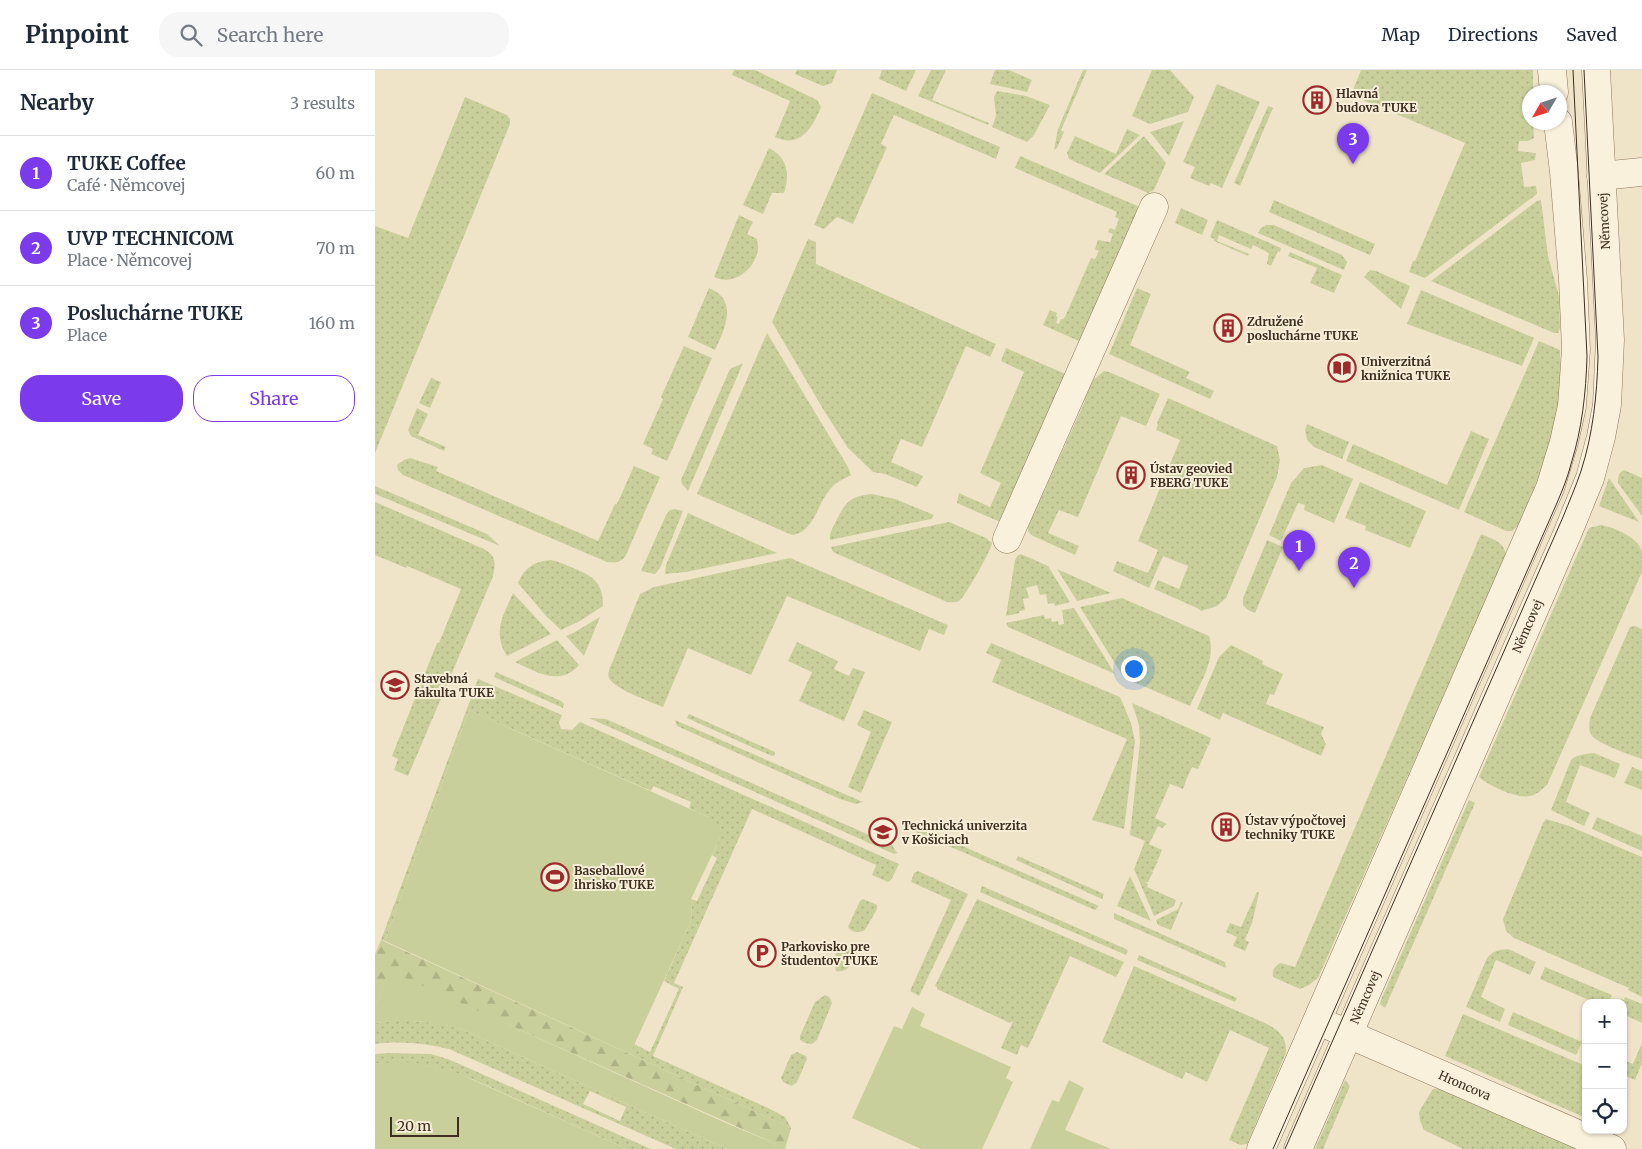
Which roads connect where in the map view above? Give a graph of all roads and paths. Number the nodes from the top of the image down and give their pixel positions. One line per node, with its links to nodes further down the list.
1 (1552, 70): 3 (street)
2 (1596, 70): 6 (street, Němcovej)
3 (1553, 85)
4 (1559, 130): 9 (street)
5 (1642, 172): 6 (street)
6 (1601, 176): 10 (street, Němcovej)
7 (1154, 207): 8 (street)
8 (1007, 539)
9 (1317, 1021): 10 (street, Hroncova); 11 (street)
10 (1348, 1034): 12 (street, Němcovej); 13 (street, Hroncova)
11 (1261, 1149)
12 (1298, 1149)
13 (1612, 1149)

